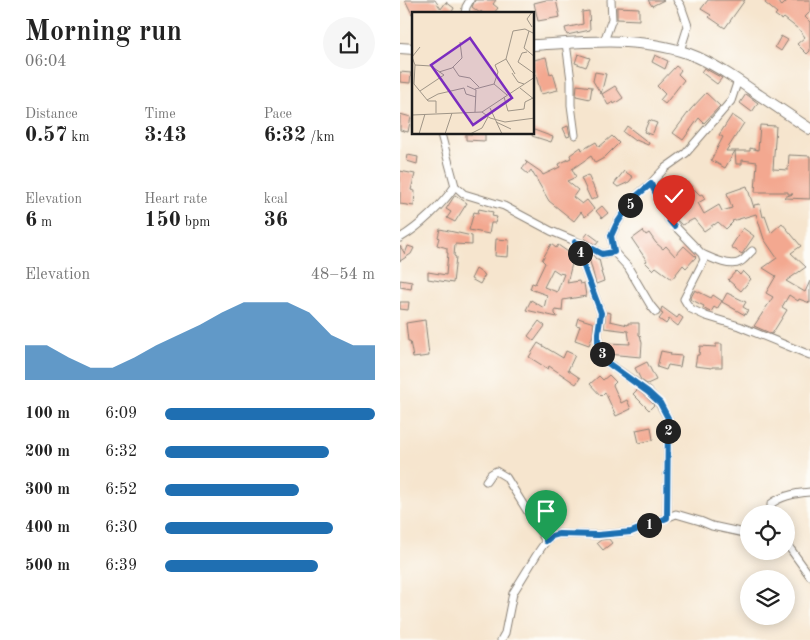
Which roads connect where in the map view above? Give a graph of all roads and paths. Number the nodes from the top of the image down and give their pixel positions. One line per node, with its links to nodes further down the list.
1 (470, 0): 4 (street)
2 (611, 0): 5 (street)
3 (677, 0): 8 (street)
4 (465, 12)
5 (604, 42): 6 (main road); 8 (main road)
6 (566, 43): 7 (main road); 12 (street)
7 (535, 45)
8 (680, 51): 9 (main road)
9 (738, 80): 10 (main road); 13 (street)
10 (810, 129)
11 (441, 135): 14 (street)
12 (575, 135)
13 (651, 184): 18 (street); 19 (street)
14 (455, 186): 15 (street); 16 (street)
15 (400, 238)
16 (575, 242): 18 (street); 25 (street)
17 (752, 251): 19 (street)
18 (614, 252): 20 (street)
19 (702, 254): 21 (street)
20 (656, 312)
21 (810, 355)
22 (486, 481): 27 (street)
23 (810, 492): 24 (street)
24 (771, 505)
25 (667, 518): 26 (street); 27 (street)
26 (740, 532)
27 (546, 541): 30 (street)
28 (795, 556): 29 (street)
29 (810, 576)
30 (501, 640)

